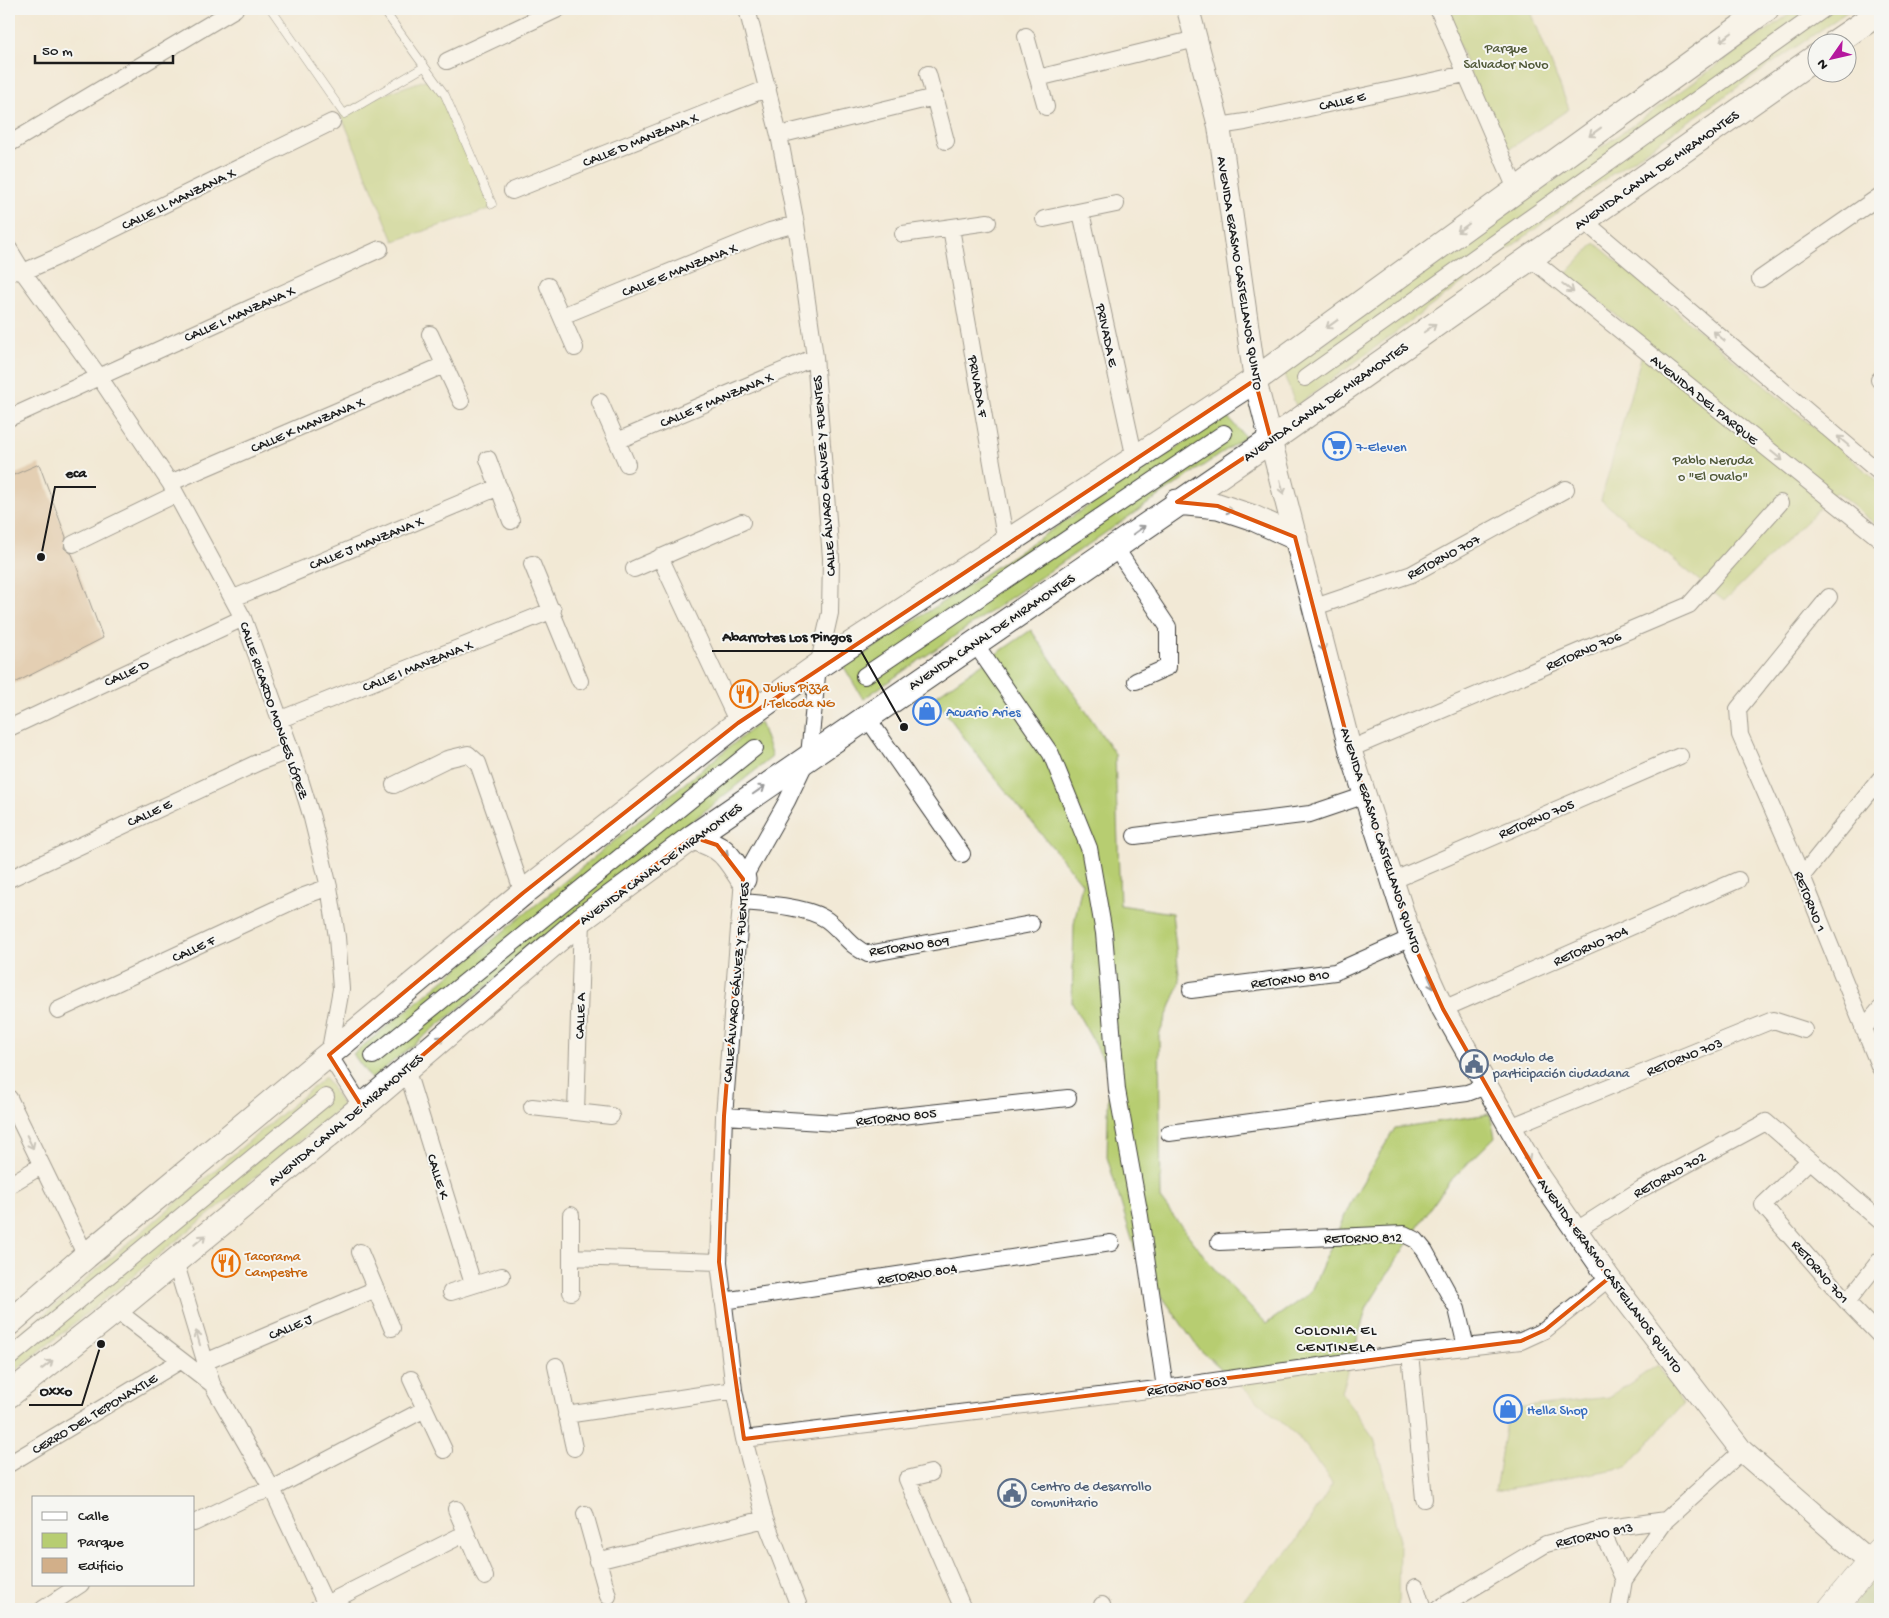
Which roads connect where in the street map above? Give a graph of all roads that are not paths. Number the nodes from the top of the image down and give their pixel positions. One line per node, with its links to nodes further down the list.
1 (235, 9): 27 (street)
2 (271, 9): 16 (lane)
3 (383, 9): 16 (lane)
4 (558, 9): 14 (street)
5 (747, 9): 20 (street, CALLE ÁLVARO GÁLVEZ Y FUENTES)
6 (1188, 9): 13 (street, AVENIDA ERASMO CASTELLANOS QUINTO)
7 (1438, 9): 18 (street)
8 (1766, 9): 28 (main road, one-way to 28)
9 (1824, 9): 52 (street)
10 (1880, 12): 11 (main road)
11 (1851, 32)
12 (1026, 36): 19 (street)
13 (1196, 39): 19 (street); 24 (street, AVENIDA ERASMO CASTELLANOS QUINTO)
14 (447, 61)
15 (1806, 63): 35 (main road, AVENIDA CANAL DE MIRAMONTES)
16 (424, 67): 31 (lane)
17 (928, 74): 21 (street)
18 (1465, 74): 24 (street, CALLE E); 28 (street)
19 (1038, 78): 22 (street)
20 (768, 88): 25 (street, CALLE ÁLVARO GÁLVEZ Y FUENTES); 29 (street, CALLE D MANZANA X)
21 (935, 97): 25 (street); 26 (street)
22 (1046, 107)
23 (332, 122): 43 (street, CALLE LL MANZANA X)
24 (1218, 126): 53 (street, AVENIDA ERASMO CASTELLANOS QUINTO)
25 (779, 135): 37 (street, CALLE ÁLVARO GÁLVEZ Y FUENTES)
26 (946, 141)
27 (9, 144)
28 (1516, 189): 53 (main road, one-way to 53)
29 (512, 191)
30 (1880, 196): 44 (street)
31 (492, 204)
32 (1116, 204): 33 (street)
33 (1081, 212): 34 (street); 61 (street, PRIVADA E)
34 (1044, 219)
35 (1583, 220): 42 (main road, AVENIDA CANAL DE MIRAMONTES); 63 (street, one-way to 35)
36 (988, 222): 38 (street)
37 (796, 224): 46 (street, CALLE E MANZANA X); 49 (street, CALLE ÁLVARO GÁLVEZ Y FUENTES)
38 (951, 228): 39 (street); 73 (street, PRIVADA F)
39 (902, 234)
40 (9, 249): 43 (street, CALLE RICARDO MONGES LÓPEZ)
41 (380, 249): 51 (street, CALLE L MANZANA X)
42 (1530, 258): 58 (main road, AVENIDA CANAL DE MIRAMONTES, one-way to 42); 72 (street, AVENIDA DEL PARQUE, one-way to 72)
43 (16, 271): 51 (street, CALLE RICARDO MONGES LÓPEZ)
44 (1760, 278)
45 (548, 286): 46 (street)
46 (562, 316): 48 (street)
47 (430, 334): 50 (street)
48 (575, 348)
49 (815, 357): 59 (street, CALLE F MANZANA X); 85 (street, CALLE ÁLVARO GÁLVEZ Y FUENTES)
50 (444, 365): 54 (street); 65 (street, CALLE K MANZANA X)
51 (98, 375): 56 (street, CALLE L MANZANA X); 65 (street, CALLE RICARDO MONGES LÓPEZ)
52 (1305, 378)
53 (1255, 380): 58 (street, AVENIDA ERASMO CASTELLANOS QUINTO); 61 (main road)
54 (461, 400)
55 (600, 402): 59 (street)
56 (9, 418)
57 (1224, 433): 86 (street)
58 (1270, 440): 67 (main road, AVENIDA CANAL DE MIRAMONTES); 71 (street, AVENIDA ERASMO CASTELLANOS QUINTO, one-way to 71)
59 (617, 441): 62 (street)
60 (488, 459): 64 (street)
61 (1135, 459): 73 (main road)
62 (627, 464)
63 (1880, 473)
64 (499, 487): 69 (street); 80 (street, CALLE J MANZANA X)
65 (173, 488): 74 (street, CALLE K MANZANA X); 80 (street, CALLE RICARDO MONGES LÓPEZ)
66 (1566, 489): 81 (street, RETORNO 707)
67 (1177, 502): 71 (main road, one-way to 71); 75 (main road, AVENIDA CANAL DE MIRAMONTES, one-way to 67)
68 (1780, 503): 94 (street, RETORNO 706)
69 (511, 521)
70 (742, 522): 76 (street)
71 (1295, 537): 81 (street, AVENIDA ERASMO CASTELLANOS QUINTO)
72 (1880, 539)
73 (1006, 543): 85 (main road)
74 (73, 544)
75 (1115, 547): 84 (main road, AVENIDA CANAL DE MIRAMONTES); 88 (street)
76 (660, 557): 78 (street); 91 (street)
77 (532, 564): 82 (street)
78 (634, 569)
79 (1829, 597): 104 (street, RETORNO 1)
80 (234, 598): 83 (street, CALLE RICARDO MONGES LÓPEZ)
81 (1312, 608): 94 (street, AVENIDA ERASMO CASTELLANOS QUINTO, one-way to 94)
82 (553, 610): 87 (street); 90 (street, CALLE I MANZANA X)
83 (243, 618): 90 (street, CALLE RICARDO MONGES LÓPEZ); 92 (street, CALLE D)
84 (974, 642): 89 (main road, AVENIDA CANAL DE MIRAMONTES); 169 (street)
85 (818, 666): 91 (main road); 96 (street, CALLE ÁLVARO GÁLVEZ Y FUENTES)
86 (864, 676)
87 (580, 681)
88 (1136, 681)
89 (866, 716): 96 (main road, AVENIDA CANAL DE MIRAMONTES); 103 (street)
90 (281, 719): 95 (street, CALLE RICARDO MONGES LÓPEZ)
91 (738, 723): 110 (main road)
92 (9, 728)
93 (754, 748): 121 (street)
94 (1350, 749): 100 (street, AVENIDA ERASMO CASTELLANOS QUINTO)
95 (291, 750): 105 (street, CALLE E); 108 (street, CALLE RICARDO MONGES LÓPEZ)
96 (809, 755): 102 (main road, AVENIDA CANAL DE MIRAMONTES, one-way to 96); 109 (street, CALLE ÁLVARO GÁLVEZ Y FUENTES)
97 (1680, 756): 106 (street, RETORNO 705)
98 (1880, 779): 104 (street)
99 (394, 785): 110 (street)
100 (1366, 795): 101 (street); 106 (street, AVENIDA ERASMO CASTELLANOS QUINTO)
101 (1135, 836)
102 (693, 837): 109 (main road, one-way to 109); 111 (main road, AVENIDA CANAL DE MIRAMONTES)
103 (962, 854)
104 (1802, 876): 118 (street, RETORNO 1)
105 (9, 878)
106 (1392, 880): 113 (street, AVENIDA ERASMO CASTELLANOS QUINTO)
107 (1738, 880): 115 (street, RETORNO 704)
108 (329, 887): 117 (street, CALLE F); 120 (street, CALLE RICARDO MONGES LÓPEZ)
109 (742, 890): 112 (street, RETORNO 809); 132 (street, CALLE ÁLVARO GÁLVEZ Y FUENTES)
110 (523, 893): 120 (main road)
111 (582, 919): 122 (main road, AVENIDA CANAL DE MIRAMONTES, one-way to 111); 130 (street, CALLE A)
112 (1031, 924)
113 (1411, 938): 114 (street, RETORNO 810); 115 (street, AVENIDA ERASMO CASTELLANOS QUINTO, one-way to 115)
114 (1191, 990)
115 (1443, 1009): 124 (street, AVENIDA ERASMO CASTELLANOS QUINTO)
116 (1880, 1009): 118 (street)
117 (58, 1010)
118 (1863, 1029): 123 (street, RETORNO 1)
119 (1804, 1030): 133 (street, RETORNO 703)
120 (329, 1055): 128 (street); 144 (main road)
121 (373, 1056)
122 (406, 1068): 128 (main road, AVENIDA CANAL DE MIRAMONTES); 151 (street, CALLE K)
123 (1880, 1068)
124 (1486, 1086): 133 (street, AVENIDA ERASMO CASTELLANOS QUINTO); 134 (street)
125 (326, 1096): 163 (street)
126 (9, 1098): 136 (street, one-way to 136)
127 (1068, 1098): 132 (street, RETORNO 805)
128 (362, 1107): 147 (main road, AVENIDA CANAL DE MIRAMONTES, one-way to 128)
129 (532, 1108): 130 (street)
130 (576, 1112): 131 (street)
131 (610, 1116)
132 (724, 1116): 148 (street, CALLE ÁLVARO GÁLVEZ Y FUENTES)
133 (1510, 1128): 140 (street, AVENIDA ERASMO CASTELLANOS QUINTO, one-way to 140)
134 (1169, 1134)
135 (1810, 1160): 139 (street); 140 (street, RETORNO 702); 156 (street, RETORNO 701)
136 (41, 1166): 137 (street); 144 (street)
137 (9, 1185)
138 (572, 1215): 145 (street)
139 (1880, 1221)
140 (1575, 1231): 150 (street, AVENIDA ERASMO CASTELLANOS QUINTO)
141 (1219, 1242): 161 (street, RETORNO 812)
142 (1111, 1244): 155 (street, RETORNO 804)
143 (360, 1252): 152 (street)
144 (86, 1256): 158 (main road)
145 (571, 1257): 148 (street); 154 (street)
146 (1880, 1260): 156 (street)
147 (175, 1261): 157 (main road, AVENIDA CANAL DE MIRAMONTES); 165 (street, one-way to 147)
148 (719, 1262): 155 (street, CALLE ÁLVARO GÁLVEZ Y FUENTES)
149 (502, 1276): 151 (street)
150 (1609, 1278): 161 (street, RETORNO 803); 177 (street, AVENIDA ERASMO CASTELLANOS QUINTO)
151 (473, 1284): 153 (street)
152 (376, 1289): 159 (street); 165 (street, CALLE J)
153 (451, 1292)
154 (571, 1292)
155 (723, 1301): 170 (street, CALLE ÁLVARO GÁLVEZ Y FUENTES)
156 (1847, 1302): 160 (street, RETORNO 701)
157 (116, 1310): 164 (street); 171 (main road, AVENIDA CANAL DE MIRAMONTES, one-way to 157)
158 (9, 1323)
159 (392, 1328)
160 (1880, 1336)
161 (1466, 1347): 162 (street, RETORNO 803)
162 (1410, 1353): 169 (street, RETORNO 803); 181 (street)
163 (9, 1358)
164 (180, 1361): 168 (street); 178 (street, CERRO DEL TEPONAXTLE)
165 (205, 1362): 168 (street)
166 (556, 1366): 173 (street)
167 (412, 1379): 172 (street)
168 (212, 1384): 180 (street)
169 (1165, 1388): 174 (street, RETORNO 803)
170 (734, 1390): 173 (street); 174 (street, CALLE ÁLVARO GÁLVEZ Y FUENTES)
171 (9, 1395)
172 (425, 1409): 176 (street); 180 (street)
173 (566, 1415): 175 (street)
174 (744, 1439): 184 (street, CALLE ÁLVARO GÁLVEZ Y FUENTES)
175 (574, 1448)
176 (444, 1450)
177 (1742, 1451): 185 (street); 189 (street, AVENIDA ERASMO CASTELLANOS QUINTO)
178 (9, 1464)
179 (931, 1473): 199 (street)
180 (272, 1489): 186 (street); 196 (street)
181 (1424, 1499)
182 (456, 1509): 188 (street)
183 (585, 1514): 190 (street)
184 (765, 1519): 190 (street); 198 (street, CALLE ÁLVARO GÁLVEZ Y FUENTES)
185 (1666, 1520): 187 (street, RETORNO 813); 192 (street)
186 (195, 1523)
187 (1601, 1529): 192 (street); 201 (street, RETORNO 813)
188 (466, 1534): 191 (street); 196 (street)
189 (1876, 1557): 203 (highway)
190 (597, 1561): 195 (street)
191 (485, 1577)
192 (1624, 1580): 202 (street)
193 (78, 1586): 197 (street)
194 (1416, 1587): 200 (street)
195 (608, 1596)
196 (323, 1608)
197 (43, 1609)
198 (800, 1609)
199 (963, 1609)
200 (1423, 1609)
201 (1438, 1609)
202 (1620, 1609)
203 (1832, 1609)

